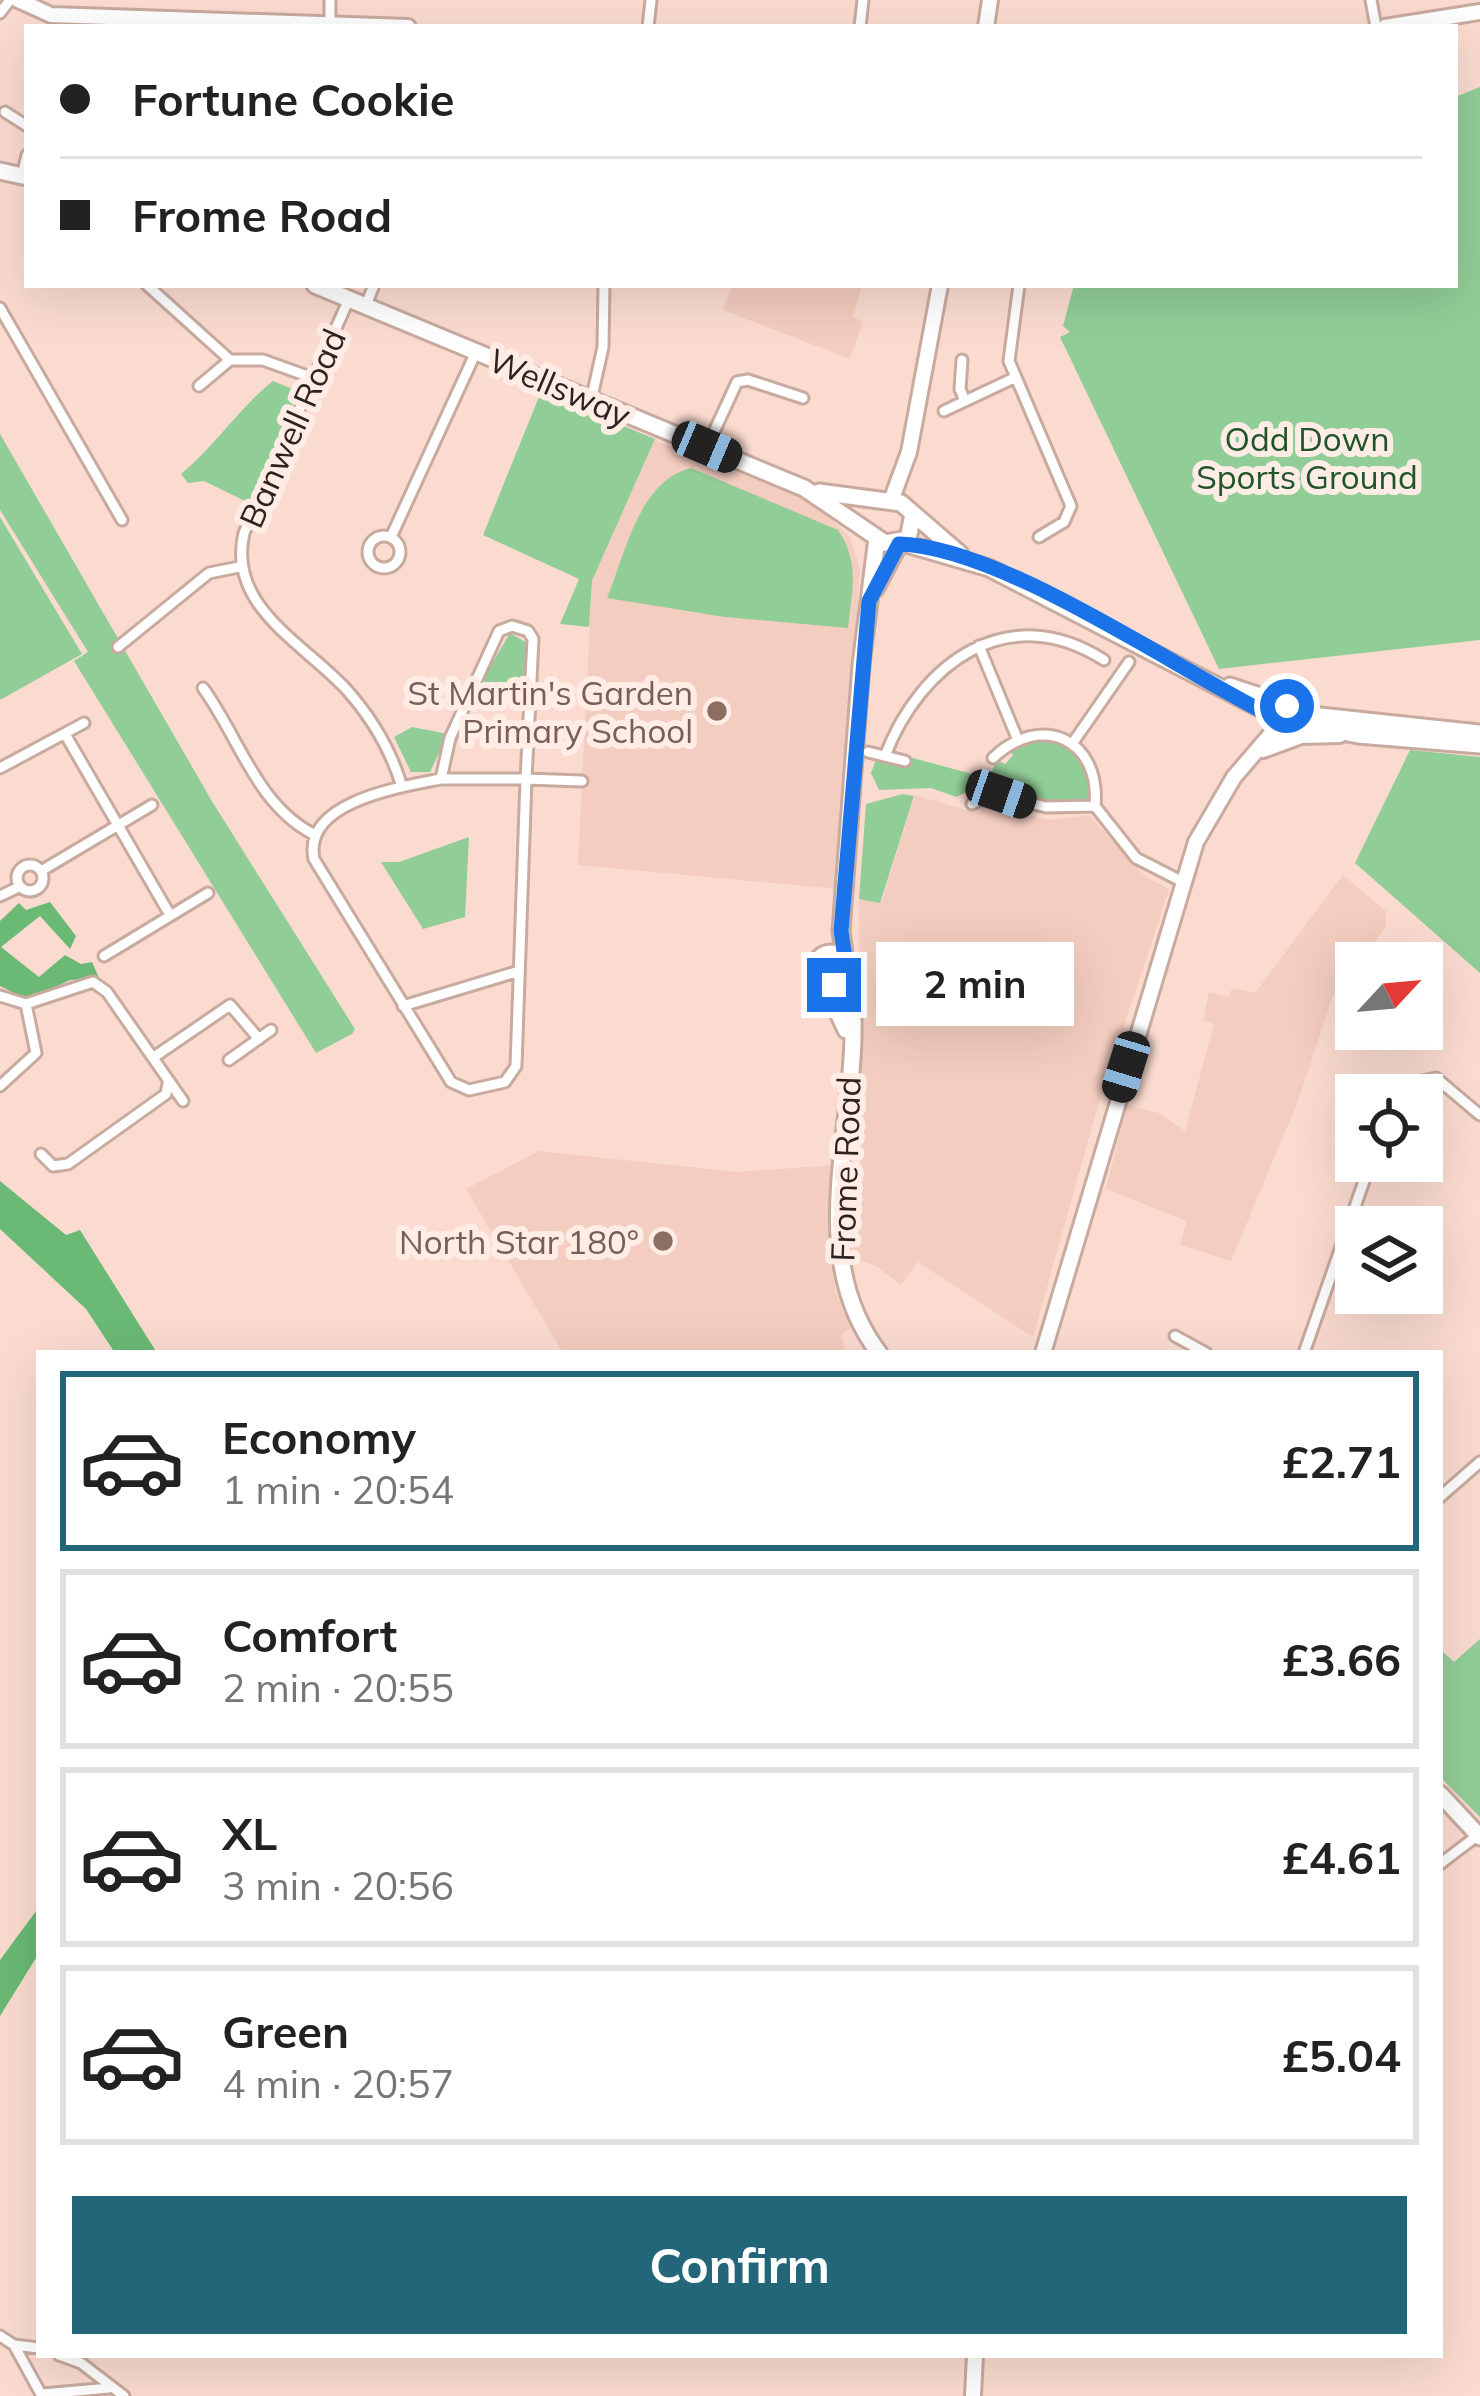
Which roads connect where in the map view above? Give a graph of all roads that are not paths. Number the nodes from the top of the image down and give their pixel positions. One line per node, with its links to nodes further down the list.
1 (14, 0): 4 (street); 6 (main road)
2 (330, 0): 5 (street)
3 (1480, 12): 8 (main road)
4 (0, 13)
5 (330, 23): 6 (main road); 7 (main road)
6 (270, 24)
7 (350, 24)
8 (1401, 24)
9 (5, 112): 10 (street)
10 (24, 124)
11 (0, 172): 12 (main road)
12 (24, 177)
13 (150, 288): 22 (street)
14 (323, 288): 19 (main road, Wellsway)
15 (371, 288): 19 (street, Banwell Road)
16 (604, 288): 28 (street)
17 (939, 288): 32 (main road)
18 (1018, 288): 25 (street)
19 (358, 302): 21 (main road, Wellsway); 24 (street, Banwell Road)
20 (0, 308): 36 (street)
21 (476, 352): 28 (main road, Wellsway); 38 (street)
22 (230, 360): 24 (street); 26 (street)
23 (962, 360): 29 (street)
24 (314, 378): 42 (street, Banwell Road)
25 (1014, 378): 29 (street); 39 (street)
26 (200, 386)
27 (802, 398): 31 (street)
28 (591, 401): 31 (main road, Wellsway)
29 (965, 401): 30 (street)
30 (944, 411)
31 (707, 447): 33 (main road, Wellsway)
32 (909, 452): 34 (main road); 35 (main road)
33 (805, 488): 34 (main road, Wellsway); 37 (main road, Wellsway)
34 (887, 502): 35 (main road, Wellsway); 37 (main road)
35 (911, 511): 40 (main road); 41 (main road, Wellsway)
36 (122, 520)
37 (875, 535): 40 (main road, Wellsway); 43 (main road, Frome Road)
38 (391, 537)
39 (1039, 537)
40 (901, 543): 41 (main road, Wellsway); 43 (main road, Frome Road)
41 (962, 556): 51 (main road, Wellsway)
42 (239, 567): 45 (street); 68 (street, Banwell Road)
43 (869, 601): 79 (main road, Frome Road)
44 (979, 646): 46 (street); 56 (street); 61 (street)
45 (118, 647)
46 (1104, 659)
47 (1129, 662): 57 (street)
48 (203, 688): 73 (street)
49 (470, 692): 50 (street); 50 (street); 65 (street)
50 (531, 702): 66 (street)
51 (1285, 713): 53 (main road, Wellsway); 55 (main road, Wellsway); 60 (main road)
52 (84, 723): 54 (street)
53 (1480, 733)
54 (65, 734): 64 (street); 72 (street)
55 (1358, 735): 58 (main road, Wellsway); 60 (main road)
56 (1017, 738): 57 (street); 62 (street)
57 (1072, 744): 71 (street)
58 (1480, 745)
59 (868, 752): 61 (street)
60 (1255, 753): 75 (main road)
61 (885, 756): 63 (street)
62 (992, 758)
63 (905, 761)
64 (0, 768)
65 (441, 778): 66 (street); 68 (street)
66 (526, 779): 67 (street); 84 (street)
67 (582, 781)
68 (402, 787): 73 (street)
69 (972, 804): 71 (street)
70 (152, 806): 72 (street)
71 (1095, 806): 75 (street)
72 (116, 826): 74 (street); 80 (street)
73 (313, 834): 88 (street)
74 (41, 871): 76 (street); 76 (street)
75 (1181, 881): 103 (main road)
76 (20, 887): 78 (street)
77 (208, 893): 80 (street)
78 (0, 896)
79 (848, 896): 81 (main road, Frome Road); 83 (main road, Frome Road)
80 (170, 915): 82 (street)
81 (823, 955): 83 (main road); 85 (main road, Frome Road)
82 (104, 956)
83 (846, 964): 85 (main road); 91 (main road, Frome Road)
84 (516, 972): 88 (street); 88 (street)
85 (825, 985): 91 (main road, Frome Road)
86 (0, 996): 87 (street)
87 (26, 1004): 92 (street); 96 (street)
88 (403, 1006)
89 (272, 1030): 90 (street)
90 (259, 1039): 92 (street); 93 (street)
91 (848, 1048): 102 (main road, Frome Road)
92 (154, 1057): 94 (street)
93 (230, 1060)
94 (166, 1078): 97 (street); 99 (street)
95 (1443, 1084): 98 (street)
96 (0, 1086)
97 (183, 1101)
98 (1480, 1115)
99 (41, 1154)
100 (1364, 1182): 105 (street)
101 (1175, 1336): 104 (street)
102 (877, 1350)
103 (1044, 1350)
104 (1201, 1350)
105 (1305, 1350)
106 (1480, 1462): 107 (street)
107 (1443, 1497)
108 (1443, 1796): 109 (main road)
109 (1479, 1836): 110 (street)
110 (1443, 1862)
111 (0, 2336): 112 (street)
112 (14, 2345): 113 (street); 117 (street)
113 (36, 2348)
114 (975, 2358): 119 (main road)
115 (83, 2359): 116 (street)
116 (110, 2388): 117 (street); 118 (street)
117 (42, 2395)
118 (124, 2396)
119 (973, 2396)

